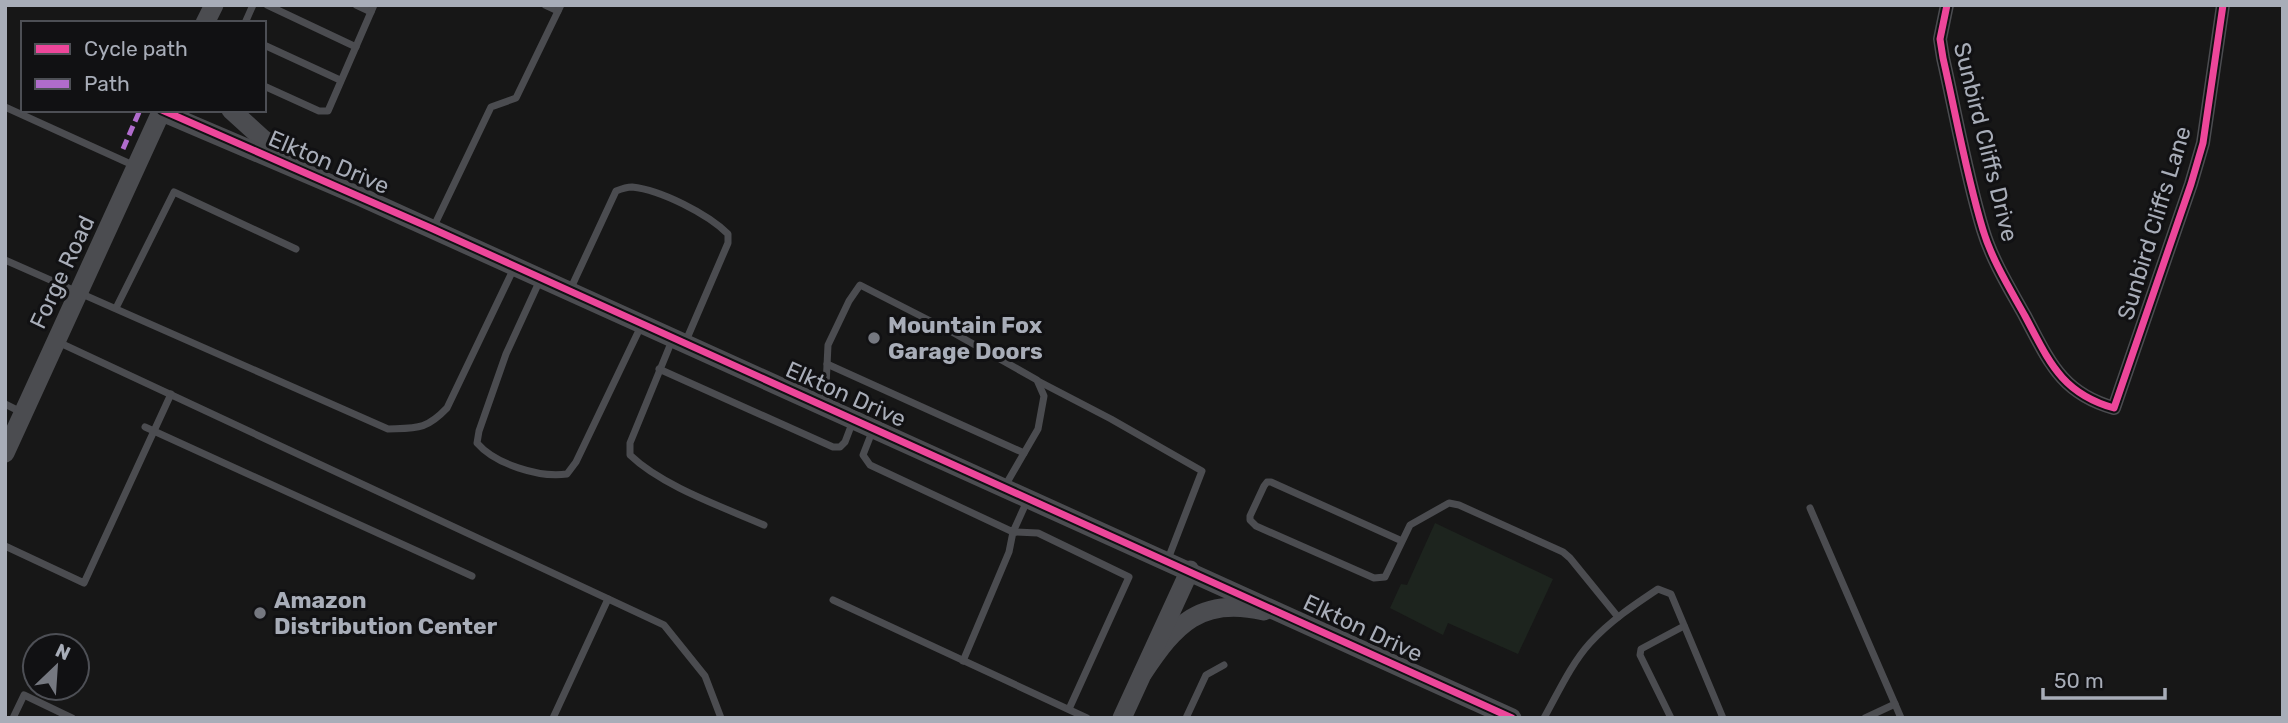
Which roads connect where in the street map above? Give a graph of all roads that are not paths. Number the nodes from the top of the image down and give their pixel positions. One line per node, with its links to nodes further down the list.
1 (214, 5): 10 (street)
2 (253, 5): 11 (lane)
3 (267, 5): 13 (lane)
4 (356, 5): 9 (lane)
5 (545, 5): 8 (lane)
6 (1947, 5): 39 (street, Sunbird Cliffs Drive)
7 (2223, 5): 39 (street, Sunbird Cliffs Lane)
8 (559, 8): 22 (lane)
9 (372, 9): 13 (lane)
10 (206, 21)
11 (246, 21)
12 (266, 46): 14 (lane)
13 (356, 47): 14 (lane)
14 (340, 80): 15 (lane)
15 (266, 87)
16 (5, 107): 20 (lane)
17 (162, 112): 20 (street, Forge Road)
18 (164, 112): 21 (street, Elkton Drive)
19 (233, 112): 21 (street)
20 (136, 167): 28 (street, Forge Road)
21 (359, 196): 22 (street, Elkton Drive)
22 (433, 229): 25 (street, Elkton Drive)
23 (296, 249): 29 (lane)
24 (5, 260): 28 (lane)
25 (515, 266): 26 (street, Elkton Drive); 29 (lane)
26 (541, 278): 27 (street, Elkton Drive); 30 (lane)
27 (570, 291): 30 (street, Elkton Drive); 31 (lane)
28 (79, 292): 29 (lane); 32 (street, Forge Road)
29 (116, 308)
30 (642, 324): 31 (street, Elkton Drive)
31 (679, 340): 34 (lane); 38 (street, Elkton Drive)
32 (57, 341): 36 (lane); 40 (street, Forge Road)
33 (827, 364): 35 (lane); 38 (lane); 46 (lane)
34 (660, 369): 41 (lane); 50 (lane)
35 (1037, 380): 46 (lane); 54 (lane)
36 (171, 394): 44 (lane); 57 (lane)
37 (5, 404): 40 (lane)
38 (825, 406): 41 (street, Elkton Drive)
39 (2114, 408)
40 (24, 413): 45 (street, Forge Road)
41 (854, 419): 43 (street, Elkton Drive)
42 (145, 427): 44 (lane)
43 (873, 428): 47 (street, Elkton Drive); 51 (lane)
44 (154, 431): 53 (lane); 56 (lane)
45 (5, 453)
46 (1024, 453): 47 (lane)
47 (1005, 487): 48 (street, Elkton Drive)
48 (1029, 498): 51 (lane); 54 (street, Elkton Drive)
49 (1810, 508): 65 (lane)
50 (764, 525)
51 (1013, 532): 62 (lane); 66 (lane)
52 (1402, 541): 52 (lane); 59 (lane)
53 (5, 546)
54 (1168, 561): 55 (street, Elkton Drive)
55 (1190, 570): 60 (street, Elkton Drive); 64 (street)
56 (472, 576)
57 (608, 599): 69 (lane); 70 (lane)
58 (833, 600): 62 (lane)
59 (1618, 617): 61 (lane); 75 (lane)
60 (1295, 618): 64 (street); 74 (street, Elkton Drive)
61 (1684, 626): 76 (lane); 77 (lane)
62 (963, 661): 66 (lane)
63 (1224, 665): 73 (lane)
64 (1143, 673): 72 (street)
65 (1895, 704): 78 (lane); 79 (lane)
66 (1069, 709): 71 (lane)
67 (13, 718): 68 (lane)
68 (72, 718)
69 (553, 718)
70 (721, 718)
71 (1087, 718)
72 (1122, 718)
73 (1186, 718)
74 (1512, 718)
75 (1544, 718)
76 (1671, 718)
77 (1723, 718)
78 (1865, 718)
79 (1901, 718)

